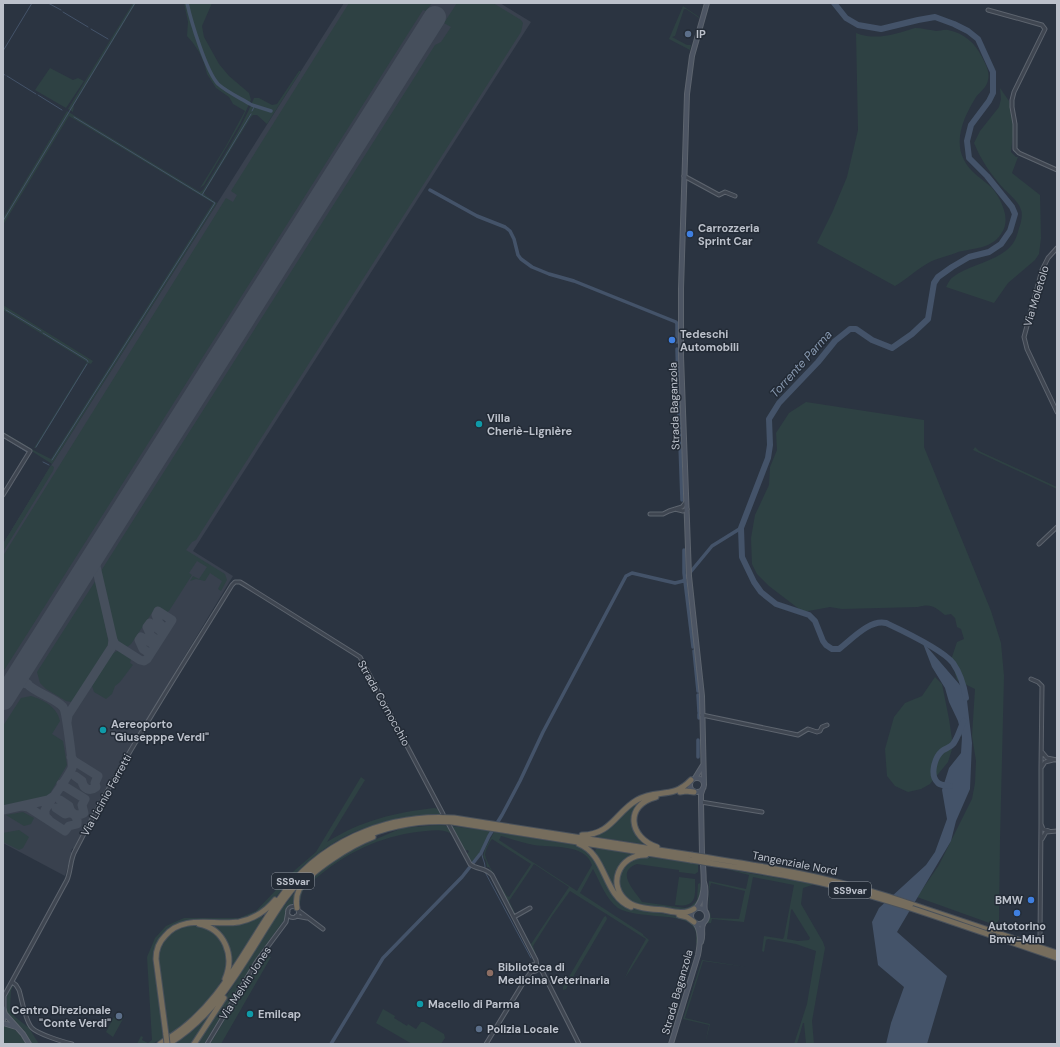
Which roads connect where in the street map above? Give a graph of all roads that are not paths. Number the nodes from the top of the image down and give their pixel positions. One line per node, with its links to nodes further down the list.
1 (707, 3): 4 (main road, Strada Baganzola)
2 (988, 10): 3 (street)
3 (1057, 170)
4 (684, 176): 5 (street); 10 (main road, Strada Baganzola)
5 (735, 196)
6 (1057, 248): 7 (street, Via Moletolo)
7 (1057, 412)
8 (3, 434): 9 (street)
9 (3, 495)
10 (687, 500): 11 (street); 12 (main road, Strada Baganzola)
11 (679, 509): 12 (street); 13 (street); 14 (street)
12 (687, 509): 14 (main road, Strada Baganzola)
13 (650, 514)
14 (687, 517): 19 (main road, Strada Baganzola)
15 (1057, 527): 16 (street)
16 (1039, 544)
17 (235, 582): 30 (street, Strada Cornocchio); 72 (street, Via Licinio Ferretti)
18 (1031, 679): 21 (street)
19 (702, 715): 20 (street); 23 (main road, Strada Baganzola)
20 (827, 725)
21 (1042, 749): 22 (street); 24 (street)
22 (1055, 760): 24 (street)
23 (703, 765): 25 (main road); 26 (main road, Strada Baganzola)
24 (1041, 768): 32 (street)
25 (692, 780): 26 (main road); 27 (main road); 36 (highway)
26 (704, 787): 27 (main road); 28 (main road, Strada Baganzola)
27 (694, 792): 28 (main road); 42 (highway)
28 (701, 802): 29 (street); 41 (main road, Strada Baganzola)
29 (762, 812)
30 (443, 814)
31 (476, 823): 34 (highway, SS9var); 35 (highway, SS9var); 45 (highway, SS9var)
32 (1041, 823): 37 (street); 40 (street)
33 (450, 825): 53 (street)
34 (400, 826): 48 (highway); 66 (highway, SS9var)
35 (514, 829): 36 (highway, SS9var); 39 (highway, SS9var)
36 (538, 831): 42 (highway, SS9var)
37 (1049, 831): 38 (street); 40 (street)
38 (1057, 831)
39 (557, 839): 43 (highway, SS9var); 56 (highway)
40 (1041, 843): 60 (street)
41 (702, 854)
42 (690, 857): 43 (highway, SS9var); 61 (highway, Tangenziale Nord / SS9var, bridge)
43 (681, 858): 49 (highway)
44 (703, 865): 46 (main road, Strada Baganzola)
45 (308, 867): 57 (highway); 74 (highway, SS9var)
46 (704, 881): 49 (main road, Strada Baganzola); 51 (main road, Strada Baganzola)
47 (530, 908): 53 (street)
48 (298, 909): 50 (street); 52 (street); 54 (street)
49 (694, 909): 51 (main road); 56 (main road, Strada Baganzola)
50 (288, 911): 52 (street); 58 (street, Via Melvin Jones)
51 (706, 911): 55 (main road, Strada Baganzola)
52 (295, 917): 54 (street); 58 (street, Via Melvin Jones)
53 (514, 917): 64 (street)
54 (309, 918): 59 (street)
55 (705, 921): 56 (main road); 62 (main road, Strada Baganzola)
56 (694, 922): 62 (main road, Strada Baganzola)
57 (190, 923): 74 (highway); 78 (highway)
58 (285, 923): 82 (street, Via Melvin Jones)
59 (323, 929)
60 (1040, 937)
61 (1005, 938): 63 (highway); 65 (highway)
62 (700, 944): 85 (main road, Strada Baganzola)
63 (1057, 953)
64 (534, 958): 67 (street); 68 (street)
65 (1057, 958)
66 (246, 959): 78 (highway, SS9var); 81 (highway)
67 (531, 966): 68 (street); 69 (street); 71 (street)
68 (537, 966): 69 (street); 70 (street)
69 (535, 971): 70 (street); 71 (street)
70 (543, 974): 84 (street)
71 (525, 980): 83 (street)
72 (12, 982): 73 (street, Via Licinio Ferretti); 80 (street)
73 (4, 997): 75 (street)
74 (206, 1007): 78 (highway, SS9var)
75 (4, 1011): 76 (main road); 77 (main road)
76 (3, 1022): 77 (main road)
77 (16, 1027): 79 (main road)
78 (166, 1041)
79 (29, 1044)
80 (72, 1044)
81 (194, 1044)
82 (207, 1044)
83 (486, 1044)
84 (579, 1044)
85 (671, 1044)

